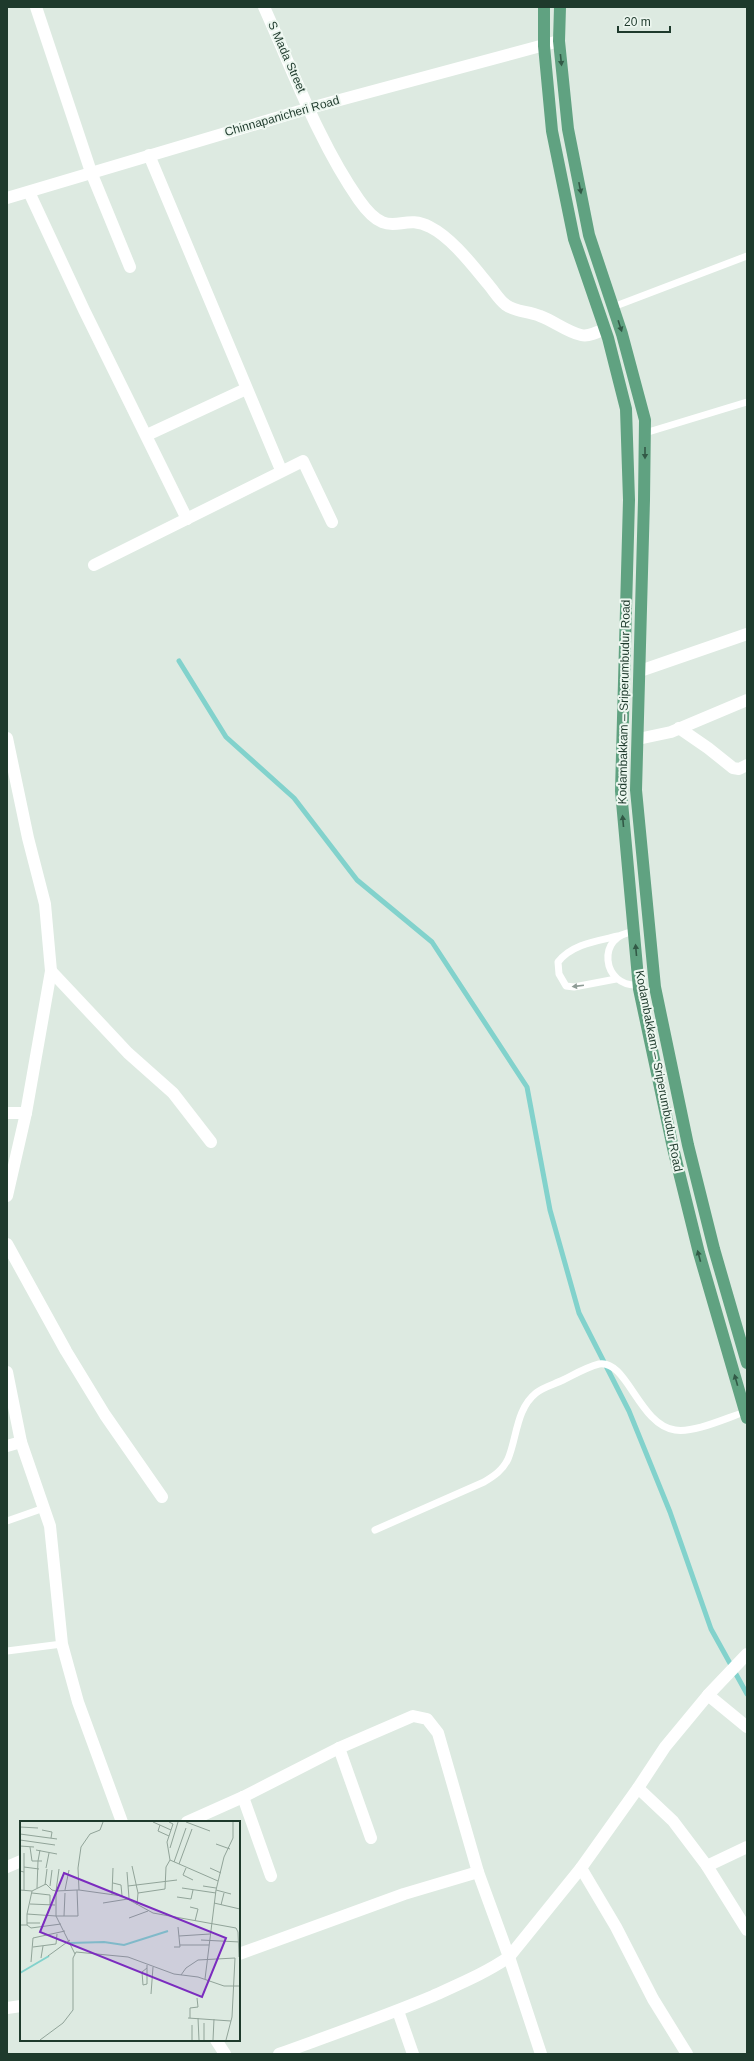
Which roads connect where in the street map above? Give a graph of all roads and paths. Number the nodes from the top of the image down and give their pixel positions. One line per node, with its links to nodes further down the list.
1 (36, 7): 9 (street)
2 (264, 7): 7 (street, S Mada Street)
3 (544, 7): 6 (main road, Kodambakkam – Sriperumbudur Road)
4 (560, 7): 5 (main road, Kodambakkam – Sriperumbudur Road)
5 (559, 41): 6 (street, Chinnapanicheri Road); 14 (main road, Kodambakkam – Sriperumbudur Road, one-way to 14)
6 (544, 46): 7 (street, Chinnapanicheri Road); 15 (main road, Kodambakkam – Sriperumbudur Road)
7 (310, 108): 8 (street, Chinnapanicheri Road); 15 (street, S Mada Street)
8 (149, 156): 9 (street, Chinnapanicheri Road); 16 (street)
9 (91, 172): 10 (street, Chinnapanicheri Road); 13 (street)
10 (29, 192): 11 (street, Chinnapanicheri Road); 19 (street)
11 (7, 198)
12 (747, 256): 14 (lane)
13 (130, 268)
14 (613, 307): 18 (main road, Kodambakkam – Sriperumbudur Road, one-way to 18)
15 (604, 329): 31 (main road, Kodambakkam – Sriperumbudur Road, one-way to 15)
16 (246, 389): 19 (street); 20 (street)
17 (747, 402): 18 (lane)
18 (645, 433): 25 (main road, Kodambakkam – Sriperumbudur Road, one-way to 25)
19 (147, 435): 21 (street)
20 (281, 470): 21 (street); 22 (street)
21 (187, 519): 23 (street)
22 (332, 522)
23 (94, 565)
24 (747, 634): 25 (street)
25 (640, 671): 29 (main road, Kodambakkam – Sriperumbudur Road)
26 (747, 700): 27 (street)
27 (679, 728): 29 (street); 30 (street)
28 (7, 738): 33 (street)
29 (638, 739): 41 (main road, Kodambakkam – Sriperumbudur Road)
30 (747, 765)
31 (634, 932): 32 (lane); 35 (main road, Kodambakkam – Sriperumbudur Road, one-way to 31)
32 (618, 936): 34 (lane); 34 (lane, one-way to 32)
33 (52, 971): 37 (street); 38 (street)
34 (616, 979): 35 (lane)
35 (639, 985): 43 (main road, Kodambakkam – Sriperumbudur Road, one-way to 35)
36 (7, 1113): 37 (street)
37 (26, 1113): 39 (street)
38 (211, 1142)
39 (7, 1196)
40 (7, 1244): 46 (street)
41 (747, 1363)
42 (7, 1372): 44 (street)
43 (746, 1415): 49 (lane)
44 (22, 1442): 45 (street); 47 (street)
45 (7, 1446)
46 (162, 1497)
47 (44, 1508): 48 (lane); 50 (street)
48 (7, 1521)
49 (375, 1530)
50 (62, 1644): 51 (lane); 58 (street)
51 (7, 1651)
52 (747, 1654): 53 (street)
53 (708, 1695): 54 (street); 56 (street)
54 (747, 1727)
55 (339, 1748): 57 (street); 60 (street); 66 (street)
56 (638, 1788): 63 (street); 65 (street)
57 (243, 1797): 59 (street); 67 (street)
58 (122, 1821)
59 (189, 1821)
60 (371, 1838)
61 (747, 1847): 63 (street)
62 (20, 1861): 64 (street)
63 (707, 1866): 68 (street)
64 (7, 1867)
65 (581, 1868): 70 (street); 79 (street)
66 (478, 1872): 69 (street); 70 (street)
67 (271, 1876)
68 (747, 1930)
69 (240, 1954)
70 (509, 1957): 73 (street); 78 (street)
71 (20, 2006): 72 (street)
72 (7, 2008)
73 (398, 2011): 76 (street); 77 (street)
74 (217, 2041): 75 (street)
75 (225, 2054)
76 (279, 2054)
77 (413, 2054)
78 (541, 2054)
79 (687, 2054)

